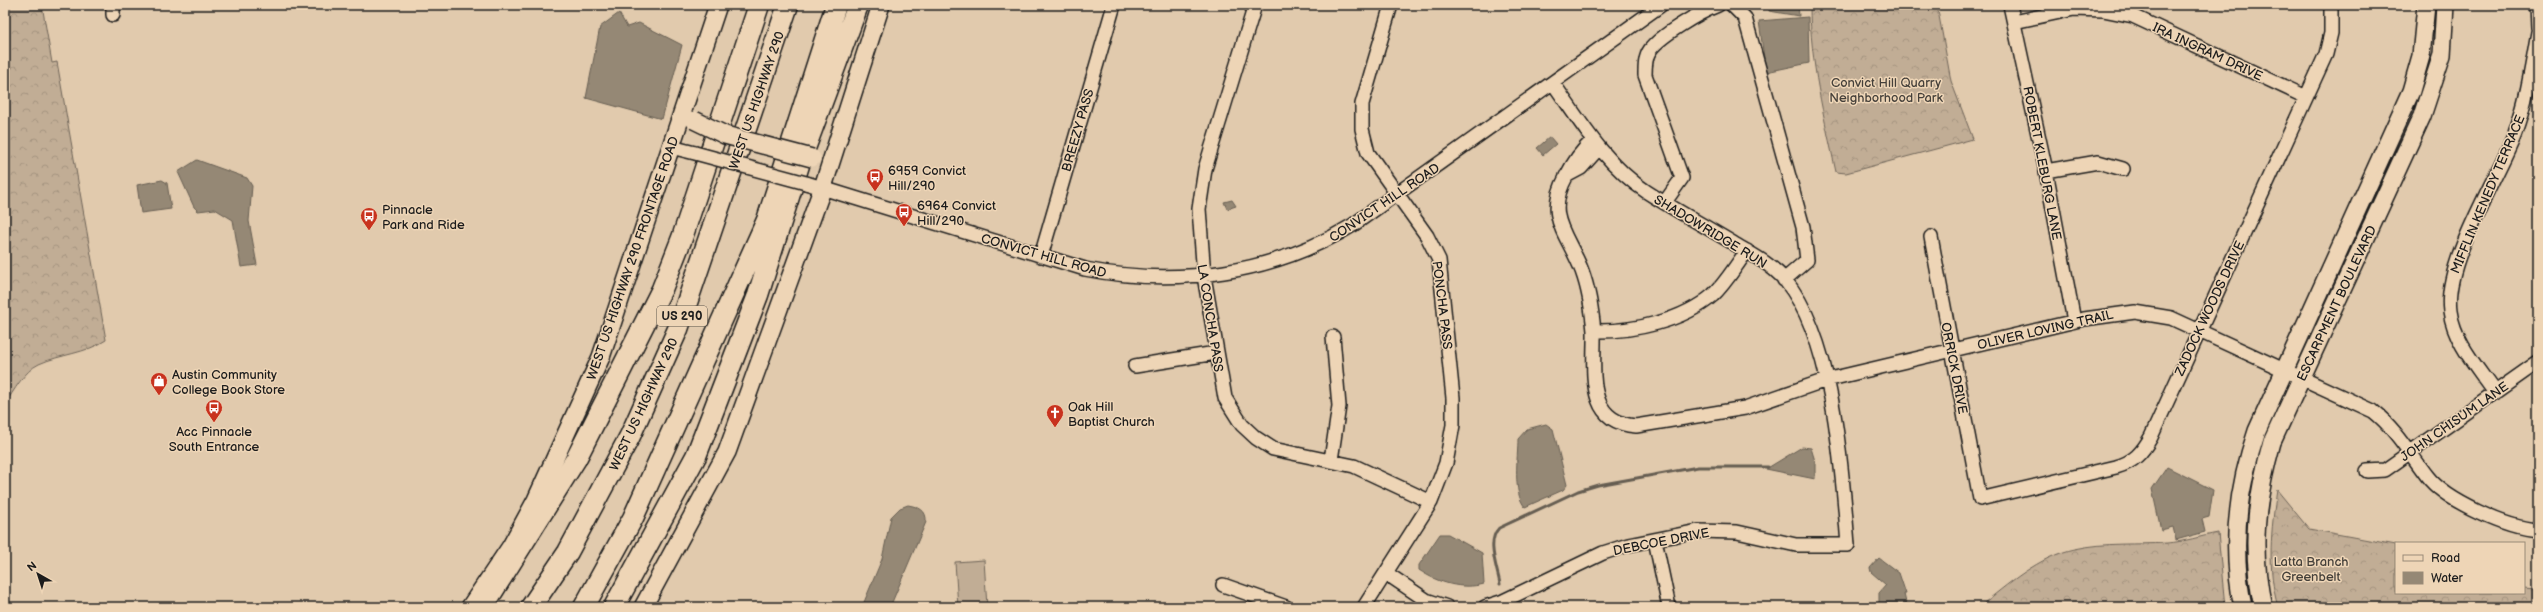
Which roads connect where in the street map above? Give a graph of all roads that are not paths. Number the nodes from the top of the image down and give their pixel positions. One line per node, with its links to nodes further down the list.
1 (718, 5): 23 (main road, WEST US HIGHWAY 290 FRONTAGE ROAD)
2 (759, 5): 63 (highway, US 290)
3 (788, 5): 64 (highway, WEST US HIGHWAY 290 / US 290)
4 (858, 5): 27 (highway)
5 (881, 5): 24 (main road)
6 (1114, 5): 37 (street, BREEZY PASS)
7 (1255, 5): 38 (street, LA CONCHA PASS)
8 (1391, 5): 33 (street, PONCHA PASS)
9 (1661, 5): 21 (street, CONVICT HILL ROAD)
10 (1718, 5): 34 (street)
11 (1732, 5): 39 (street)
12 (2010, 5): 18 (street, ROBERT KLEBURG LANE)
13 (2331, 5): 22 (street, ZADOCK WOODS DRIVE)
14 (2538, 5): 19 (street)
15 (2426, 7): 16 (main road); 28 (main road, ESCARPMENT BOULEVARD)
16 (2445, 8): 30 (main road, ESCARPMENT BOULEVARD)
17 (833, 14): 27 (highway); 65 (highway, US 290)
18 (2014, 22): 22 (street, IRA INGRAM DRIVE); 31 (street, ROBERT KLEBURG LANE)
19 (2538, 28)
20 (2538, 32): 51 (street, MIFFLIN KENEDY TERRACE)
21 (1553, 83): 25 (street, SHADOWRIDGE RUN); 33 (street, CONVICT HILL ROAD)
22 (2306, 96): 41 (street, ZADOCK WOODS DRIVE)
23 (687, 98): 26 (main road, WEST US HIGHWAY 290 FRONTAGE ROAD); 27 (main road, bridge)
24 (838, 140): 27 (main road); 32 (main road)
25 (1596, 144): 34 (street, SHADOWRIDGE RUN); 42 (street, OLIVER LOVING TRAIL)
26 (671, 147): 32 (street, CONVICT HILL ROAD, bridge); 62 (main road, WEST US HIGHWAY 290 FRONTAGE ROAD)
27 (806, 160): 66 (highway)
28 (2381, 162): 30 (main road); 48 (main road, ESCARPMENT BOULEVARD)
29 (2122, 169): 31 (street)
30 (2398, 170): 49 (main road, ESCARPMENT BOULEVARD)
31 (2046, 171): 40 (street, ROBERT KLEBURG LANE)
32 (823, 187): 37 (street, CONVICT HILL ROAD); 67 (main road)
33 (1397, 195): 38 (street, CONVICT HILL ROAD); 56 (street, PONCHA PASS)
34 (1665, 202): 36 (street, SHADOWRIDGE RUN)
35 (1931, 237): 44 (street, ORRICK DRIVE)
36 (1747, 251): 39 (street, SHADOWRIDGE RUN); 42 (street)
37 (1040, 256): 38 (street, CONVICT HILL ROAD)
38 (1204, 276): 45 (street, LA CONCHA PASS)
39 (1784, 280): 50 (street, SHADOWRIDGE RUN)
40 (2074, 321): 41 (street, OLIVER LOVING TRAIL); 44 (street, OLIVER LOVING TRAIL)
41 (2199, 330): 48 (street, OLIVER LOVING TRAIL); 55 (street, ZADOCK WOODS DRIVE)
42 (1594, 331): 50 (street, OLIVER LOVING TRAIL)
43 (1334, 337): 53 (street)
44 (1952, 351): 50 (street, OLIVER LOVING TRAIL); 55 (street, ORRICK DRIVE)
45 (1216, 352): 47 (street); 53 (street, LA CONCHA PASS)
46 (2538, 362): 51 (street, JOHN CHISUM LANE)
47 (1135, 366)
48 (2285, 370): 49 (street, OLIVER LOVING TRAIL); 73 (main road, ESCARPMENT BOULEVARD)
49 (2302, 378): 52 (street, OLIVER LOVING TRAIL); 74 (main road, ESCARPMENT BOULEVARD)
50 (1826, 380): 59 (street, SHADOWRIDGE RUN)
51 (2495, 393): 52 (street, JOHN CHISUM LANE)
52 (2410, 453): 54 (street, JOHN CHISUM LANE); 57 (street, OLIVER LOVING TRAIL)
53 (1331, 460): 56 (street, LA CONCHA PASS)
54 (2367, 471)
55 (1980, 499)
56 (1431, 502): 60 (street, PONCHA PASS)
57 (2538, 530)
58 (1655, 540): 59 (street, DEBCOE DRIVE); 71 (street, DEBCOE DRIVE); 72 (street)
59 (1848, 545)
60 (1386, 573): 69 (street, PONCHA PASS); 70 (street)
61 (1223, 585): 68 (street)
62 (470, 607)
63 (483, 607)
64 (531, 607)
65 (584, 607)
66 (614, 607)
67 (643, 607)
68 (1286, 607)
69 (1364, 607)
70 (1447, 607)
71 (1485, 607)
72 (1669, 607)
73 (2243, 607)
74 (2263, 607)

